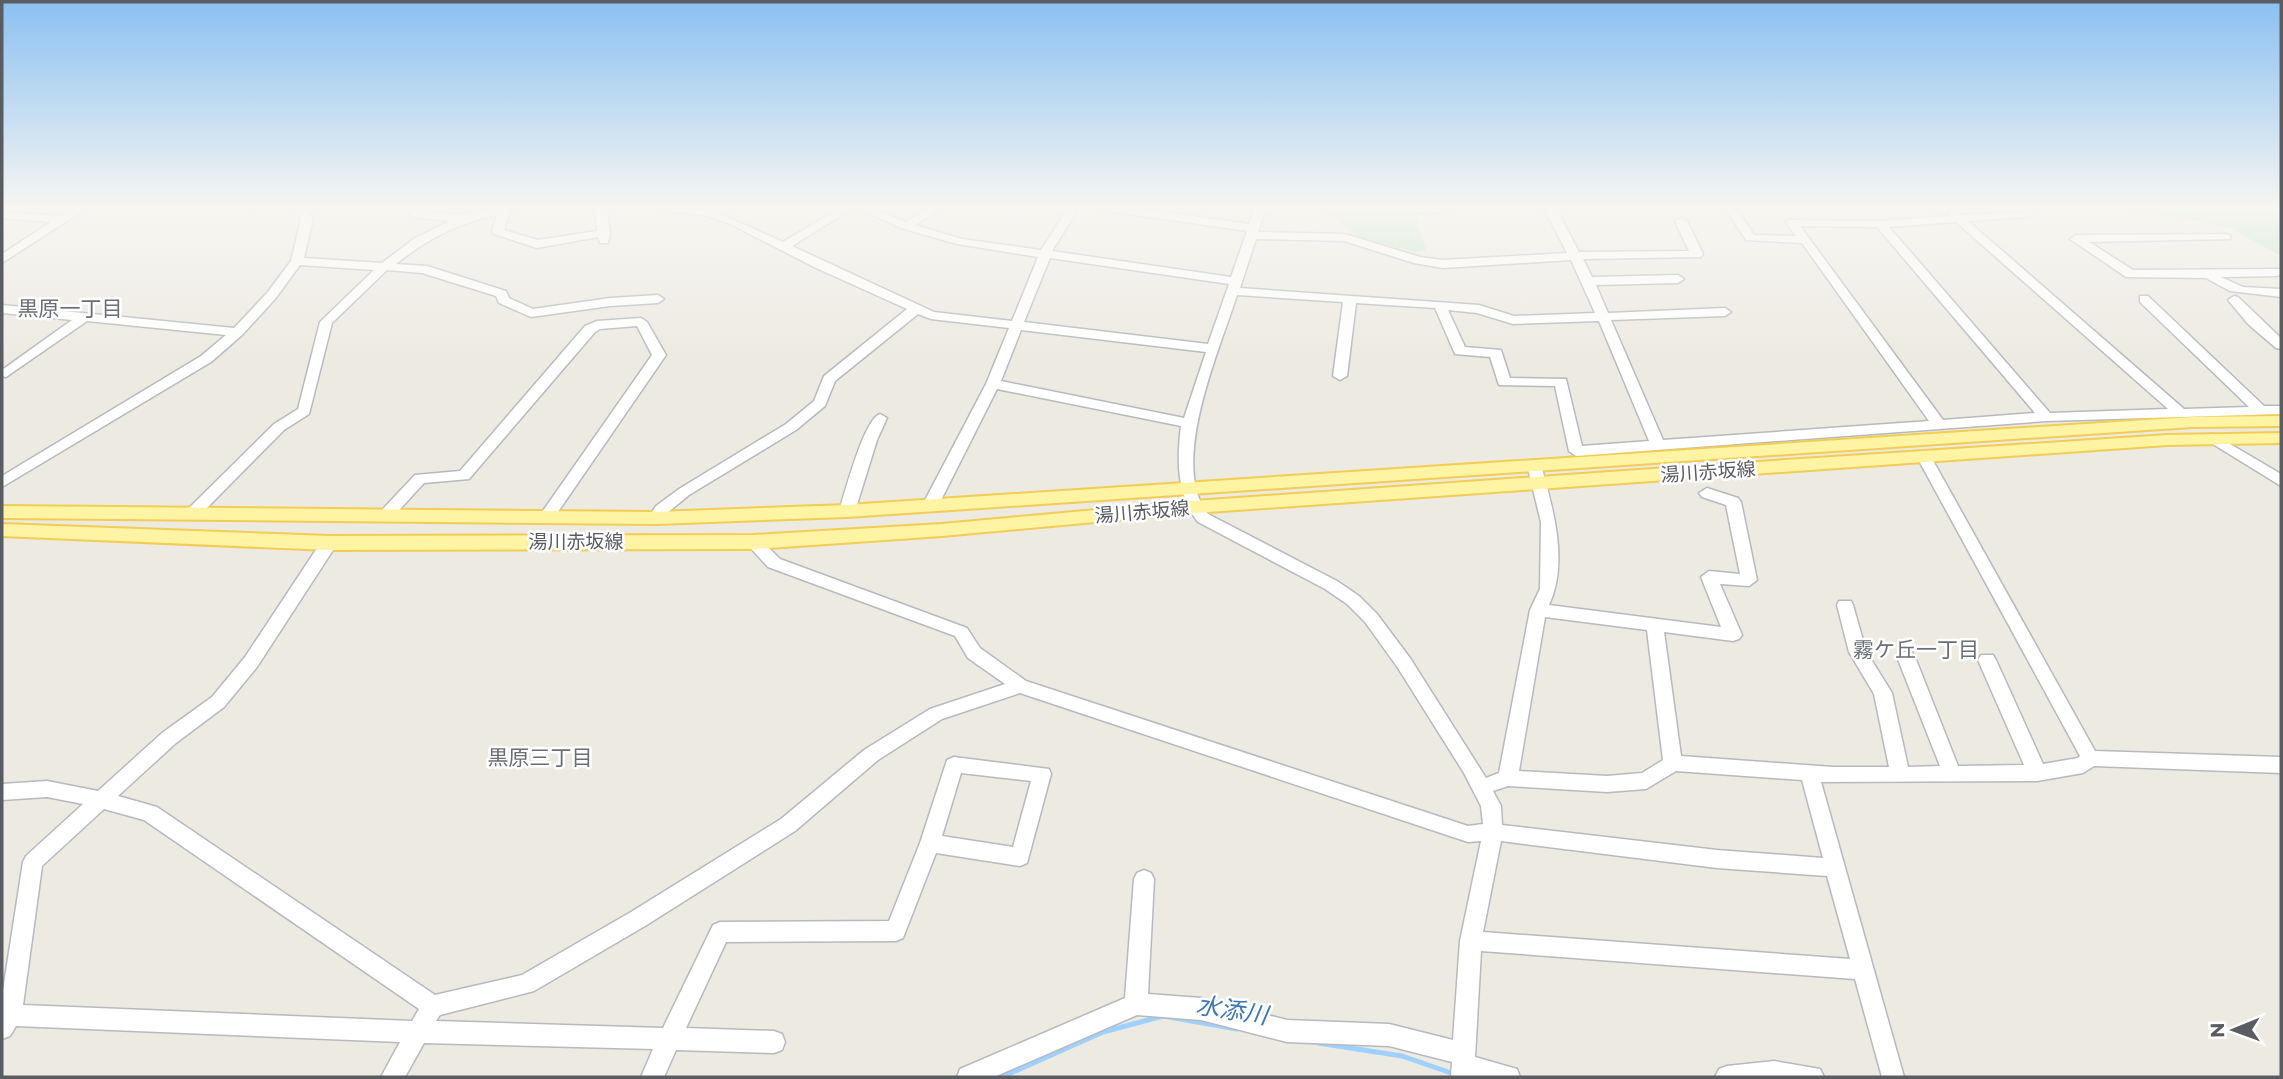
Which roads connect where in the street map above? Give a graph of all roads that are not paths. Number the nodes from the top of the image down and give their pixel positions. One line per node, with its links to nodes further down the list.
1 (395, 258): 14 (street)
2 (810, 258): 26 (street)
3 (1043, 258): 31 (street)
4 (1081, 258): 19 (street)
5 (1242, 258): 19 (street)
6 (1412, 258): 7 (street)
7 (1535, 258)
8 (1574, 258): 18 (street)
9 (1819, 258): 45 (street)
10 (1910, 258): 40 (street)
11 (2003, 258): 41 (street)
12 (2106, 258): 16 (street)
13 (297, 261): 14 (street); 32 (street)
14 (384, 267): 21 (street); 59 (street)
15 (2276, 272): 16 (street)
16 (2210, 274): 20 (street)
17 (1678, 279): 18 (street)
18 (1588, 281): 30 (street)
19 (1233, 286): 22 (street); 34 (street)
20 (2281, 293)
21 (658, 299)
22 (1350, 299): 25 (street); 36 (street)
23 (2144, 299): 38 (street)
24 (2234, 300): 33 (street)
25 (1440, 305): 30 (street); 48 (street)
26 (917, 308): 31 (street); 62 (street)
27 (2, 309): 29 (street)
28 (1725, 312): 30 (street)
29 (84, 317): 32 (street); 35 (street)
30 (1603, 317): 48 (street)
31 (1015, 324): 34 (street); 37 (street)
32 (237, 332): 51 (street)
33 (2281, 345)
34 (1213, 349): 44 (street)
35 (3, 374)
36 (1340, 376)
37 (993, 384): 44 (street); 56 (street)
38 (2260, 410): 39 (street); 41 (street)
39 (2281, 410)
40 (2046, 416): 41 (street); 45 (street)
41 (2185, 416): 43 (main road, 湯川赤坂線); 50 (main road, 湯川赤坂線)
42 (880, 418): 57 (street)
43 (2281, 421)
44 (1189, 423): 55 (street)
45 (1938, 423): 48 (street)
46 (2281, 438): 47 (main road, 湯川赤坂線)
47 (2213, 439): 49 (main road, 湯川赤坂線); 52 (street)
48 (1658, 445)
49 (1924, 457): 53 (main road, 湯川赤坂線); 72 (street)
50 (1534, 465): 53 (street); 55 (main road, 湯川赤坂線)
51 (2, 481)
52 (2281, 481)
53 (1541, 484): 55 (main road, 湯川赤坂線); 67 (street)
54 (1707, 494): 68 (street)
55 (1193, 498): 56 (main road, 湯川赤坂線); 64 (main road, 湯川赤坂線); 80 (street)
56 (930, 506): 57 (main road, 湯川赤坂線)
57 (848, 511): 62 (main road, 湯川赤坂線)
58 (2, 512): 59 (main road, 湯川赤坂線)
59 (192, 514): 60 (main road, 湯川赤坂線)
60 (385, 516): 61 (main road, 湯川赤坂線); 61 (street)
61 (546, 518): 62 (main road, 湯川赤坂線)
62 (656, 518)
63 (2, 530): 65 (main road, 湯川赤坂線)
64 (753, 542): 65 (main road, 湯川赤坂線); 71 (street)
65 (329, 543): 82 (street)
66 (1845, 605): 77 (street)
67 (1538, 611): 68 (street); 79 (street)
68 (1655, 626): 73 (street)
69 (1906, 657): 78 (street)
70 (1987, 660): 76 (street)
71 (1020, 686): 83 (street); 90 (street)
72 (2090, 758): 74 (street); 76 (street)
73 (1673, 763): 75 (street); 79 (street)
74 (2281, 765)
75 (1809, 773): 77 (street); 85 (street)
76 (2037, 773): 78 (street)
77 (1900, 774): 78 (street)
78 (1952, 774)
79 (1508, 778): 80 (street)
80 (1481, 787): 83 (street)
81 (2, 792): 82 (street)
82 (102, 800): 90 (street); 91 (street)
83 (1493, 832): 85 (street); 87 (street)
84 (930, 843): 84 (street); 93 (street)
85 (1835, 868): 88 (street)
86 (1144, 879): 89 (street)
87 (1471, 941): 88 (street); 95 (street)
88 (1864, 970): 102 (street)
89 (1136, 1004): 95 (street); 98 (street)
90 (433, 1006): 92 (street)
91 (6, 1021): 92 (street)
92 (419, 1030): 93 (street); 96 (street)
93 (669, 1040): 94 (street); 97 (street)
94 (774, 1042)
95 (1462, 1065): 99 (street)
96 (392, 1077)
97 (652, 1077)
98 (968, 1077)
99 (1509, 1077)
100 (1727, 1077): 101 (street)
101 (1812, 1077)
102 (1893, 1077)

